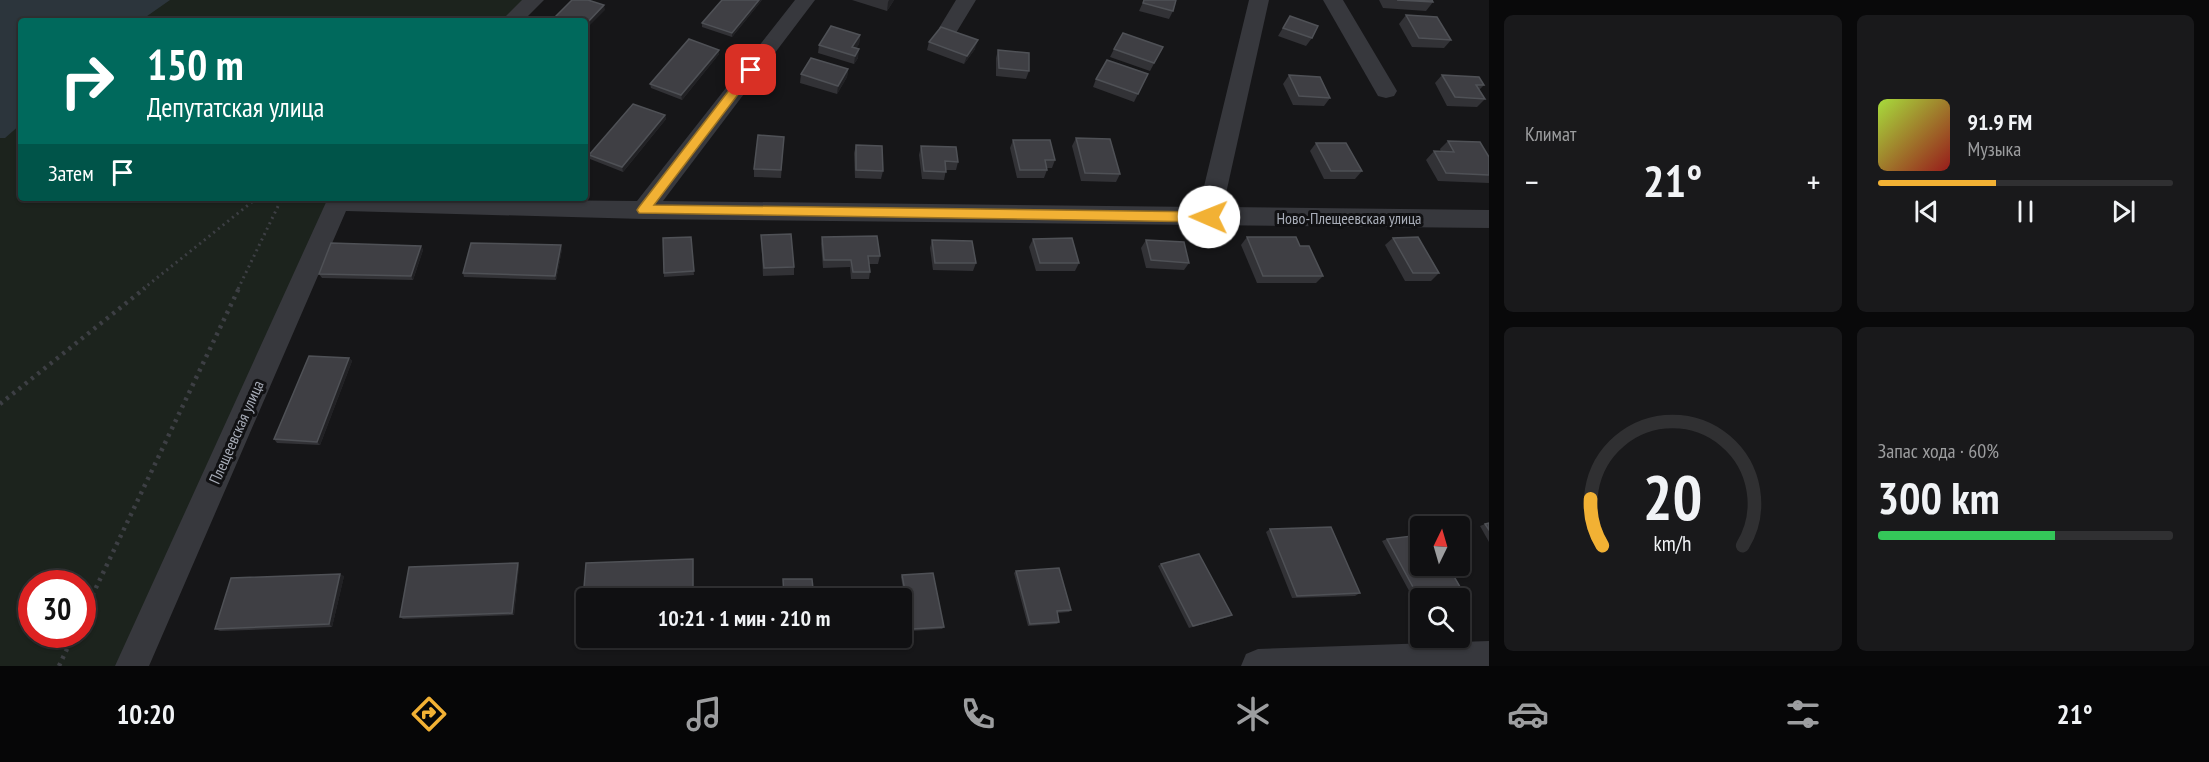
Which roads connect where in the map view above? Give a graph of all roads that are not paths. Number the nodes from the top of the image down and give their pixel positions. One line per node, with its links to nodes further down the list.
1 (534, 0): 6 (street)
2 (805, 0): 11 (street)
3 (966, 0): 7 (street)
4 (1258, 0): 12 (street)
5 (1333, 0): 8 (street)
6 (515, 18)
7 (949, 28)
8 (1386, 91)
9 (340, 201): 15 (street, Плещеевская улица)
10 (370, 201): 11 (street, Ново-Плещеевская улица)
11 (643, 210): 12 (street, Ново-Плещеевская улица)
12 (1209, 217): 13 (street, Ново-Плещеевская улица)
13 (1489, 219)
14 (1489, 658): 16 (street)
15 (132, 666)
16 (1258, 666)

